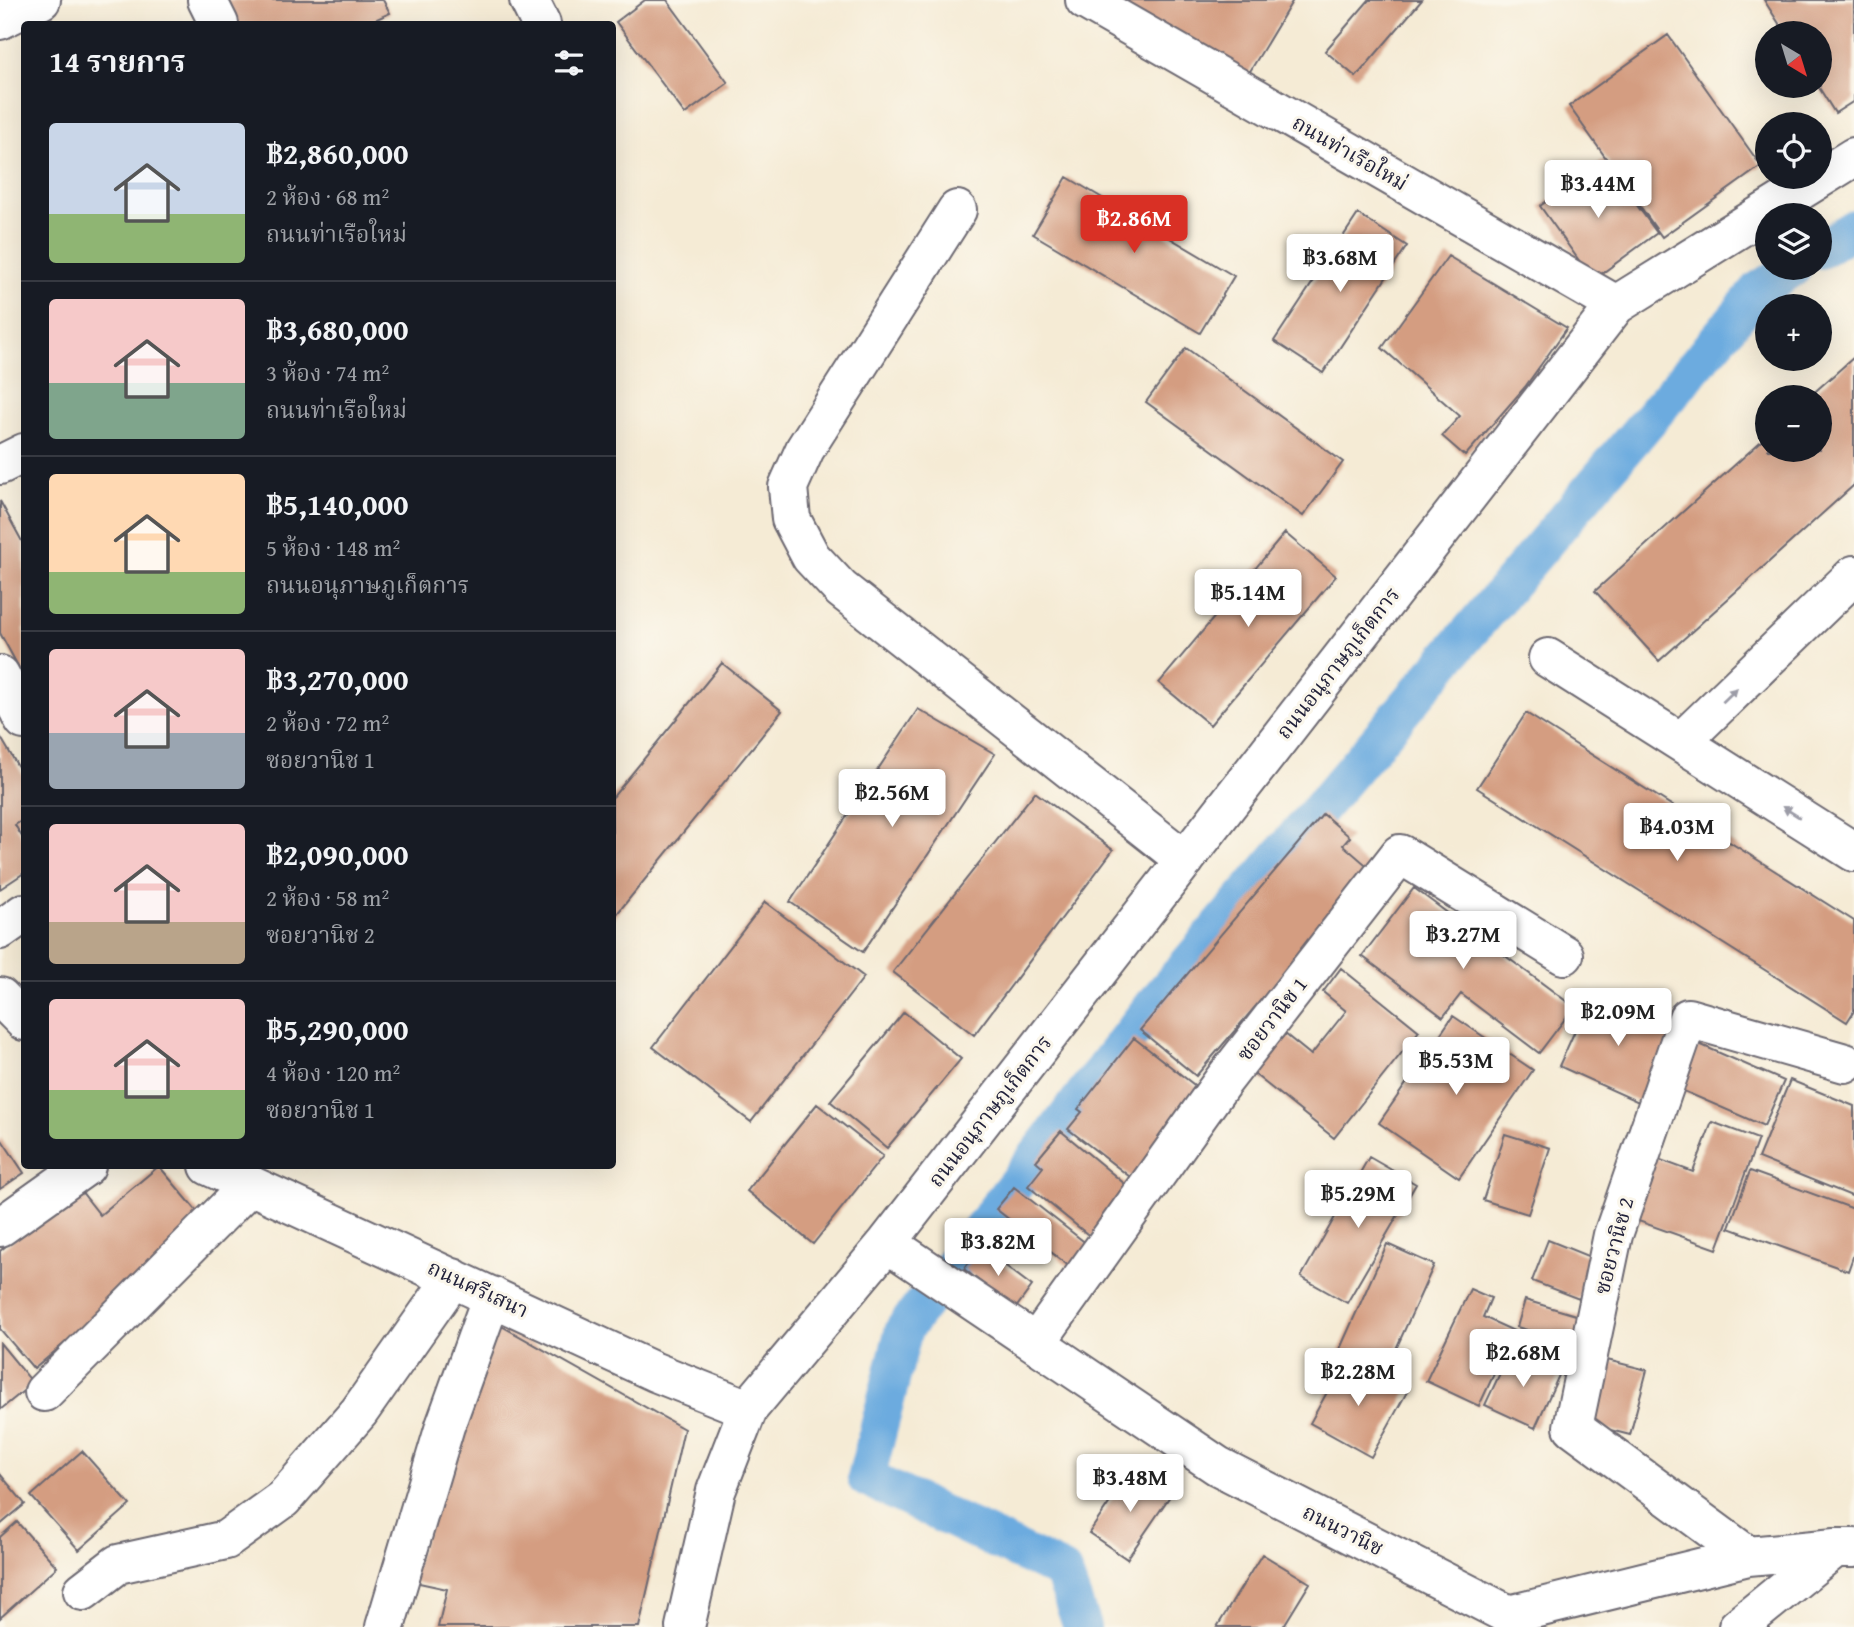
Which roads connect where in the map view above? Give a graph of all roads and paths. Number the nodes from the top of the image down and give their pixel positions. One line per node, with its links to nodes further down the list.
1 (41, 0): 5 (street)
2 (207, 0): 6 (street)
3 (529, 0): 7 (street)
4 (1084, 0): 10 (street, ถนนท่าเรือใหม่)
5 (0, 20)
6 (218, 21)
7 (540, 21)
8 (1854, 157): 10 (street, ถนนอนุภาษภูเก็ตการ)
9 (957, 210): 19 (street)
10 (1616, 305): 19 (street, ถนนอนุภาษภูเก็ตการ)
11 (21, 454): 12 (street)
12 (0, 465)
13 (1854, 575): 17 (street, one-way to 13)
14 (1548, 657): 17 (street)
15 (0, 675): 16 (street)
16 (21, 714)
17 (1681, 742): 18 (street, one-way to 17)
18 (1852, 848)
19 (1185, 860): 30 (street, ถนนอนุภาษภูเก็ตการ)
20 (21, 915): 21 (street)
21 (0, 930)
22 (1564, 955): 33 (street, ซอยวานิช 1)
23 (0, 997): 24 (street)
24 (21, 1018)
25 (1845, 1063): 37 (street, ซอยวานิช 2)
26 (82, 1169): 29 (street)
27 (215, 1169): 28 (street, ถนนศรีเสนา)
28 (250, 1185): 31 (street, ถนนศรีเสนา); 34 (street)
29 (0, 1227)
30 (887, 1243): 33 (street, ถนนวานิช); 35 (street, ถนนอนุภาษภูเก็ตการ)
31 (453, 1278): 32 (street, ถนนศรีเสนา); 38 (street)
32 (492, 1296): 35 (street, ถนนศรีเสนา); 40 (street)
33 (1036, 1343): 39 (street, ถนนวานิช)
34 (44, 1392)
35 (748, 1409): 41 (street, ถนนอนุภาษภูเก็ตการ)
36 (1844, 1548): 37 (street, ถนนวานิช); 42 (street)
37 (1748, 1556): 39 (street, ถนนวานิช)
38 (83, 1591)
39 (1556, 1615)
40 (385, 1627)
41 (685, 1627)
42 (1738, 1627)

